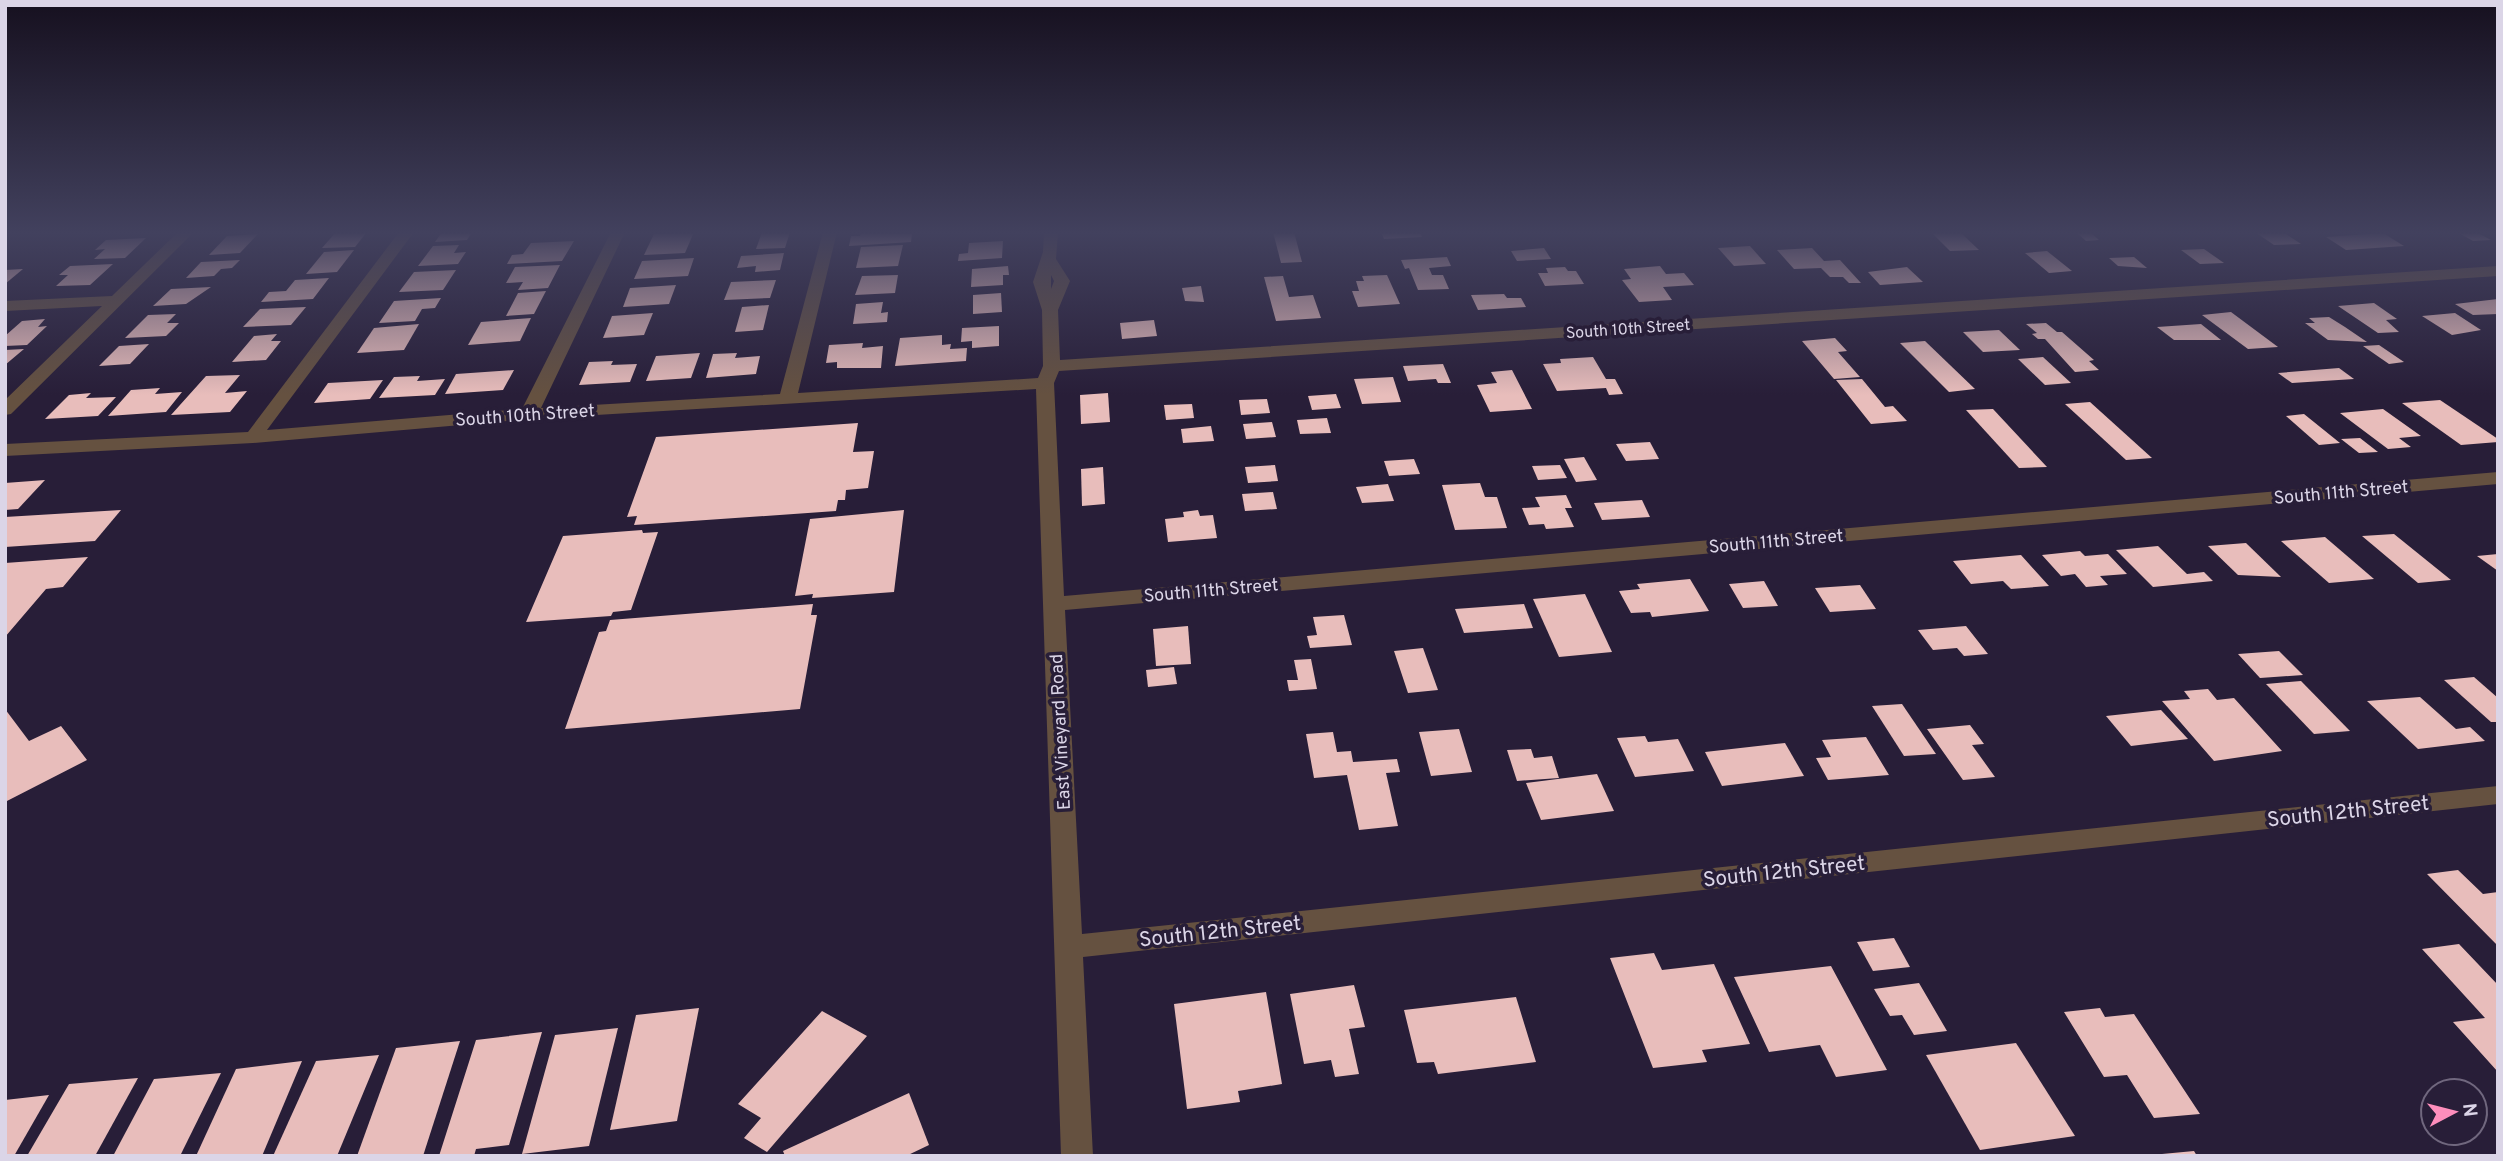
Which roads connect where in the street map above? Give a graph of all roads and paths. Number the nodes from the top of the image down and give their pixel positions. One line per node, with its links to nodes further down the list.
1 (130, 286): 7 (street)
2 (367, 286): 13 (street)
3 (592, 286): 12 (street)
4 (816, 286): 10 (street)
5 (1042, 286): 9 (street, East Vineyard Road)
6 (2284, 286): 9 (street, South 10th Street)
7 (116, 300): 8 (street); 11 (street)
8 (5, 306)
9 (1048, 374): 10 (street, South 10th Street); 17 (street, East Vineyard Road)
10 (788, 398): 12 (street, South 10th Street)
11 (5, 410)
12 (529, 414): 13 (street, South 10th Street)
13 (253, 437): 14 (street, South 10th Street)
14 (5, 450)
15 (2488, 479): 16 (street); 17 (street, South 11th Street)
16 (2498, 495)
17 (1054, 604): 19 (street, East Vineyard Road)
18 (2498, 795): 19 (street, South 12th Street)
19 (1070, 947): 20 (street, East Vineyard Road)
20 (1077, 1156)

